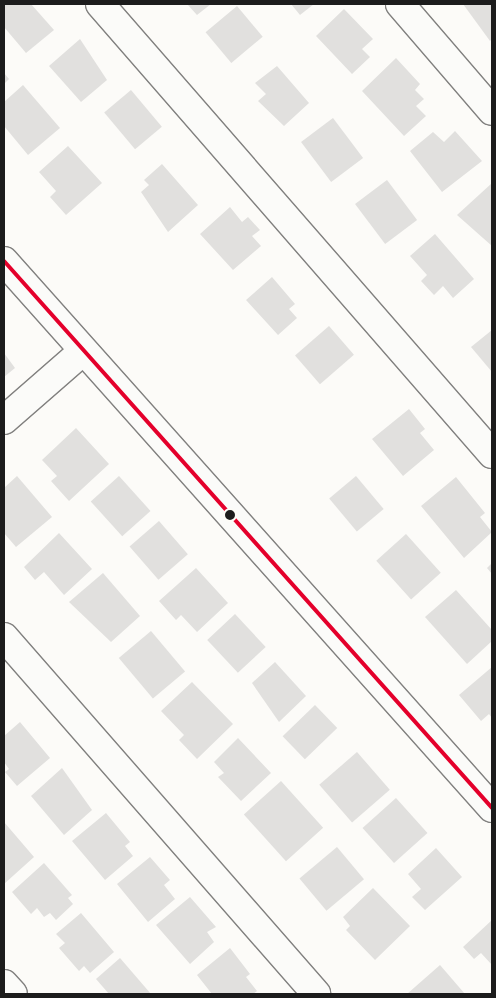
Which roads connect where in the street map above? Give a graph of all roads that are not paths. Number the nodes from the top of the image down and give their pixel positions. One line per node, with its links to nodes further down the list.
1 (100, 4): 7 (street)
2 (400, 4): 3 (street)
3 (492, 111)
4 (4, 260): 5 (street)
5 (82, 352): 6 (street); 9 (street)
6 (4, 420)
7 (492, 454)
8 (4, 638): 12 (street)
9 (492, 808)
10 (4, 984): 11 (street)
11 (13, 994)
12 (316, 994)

